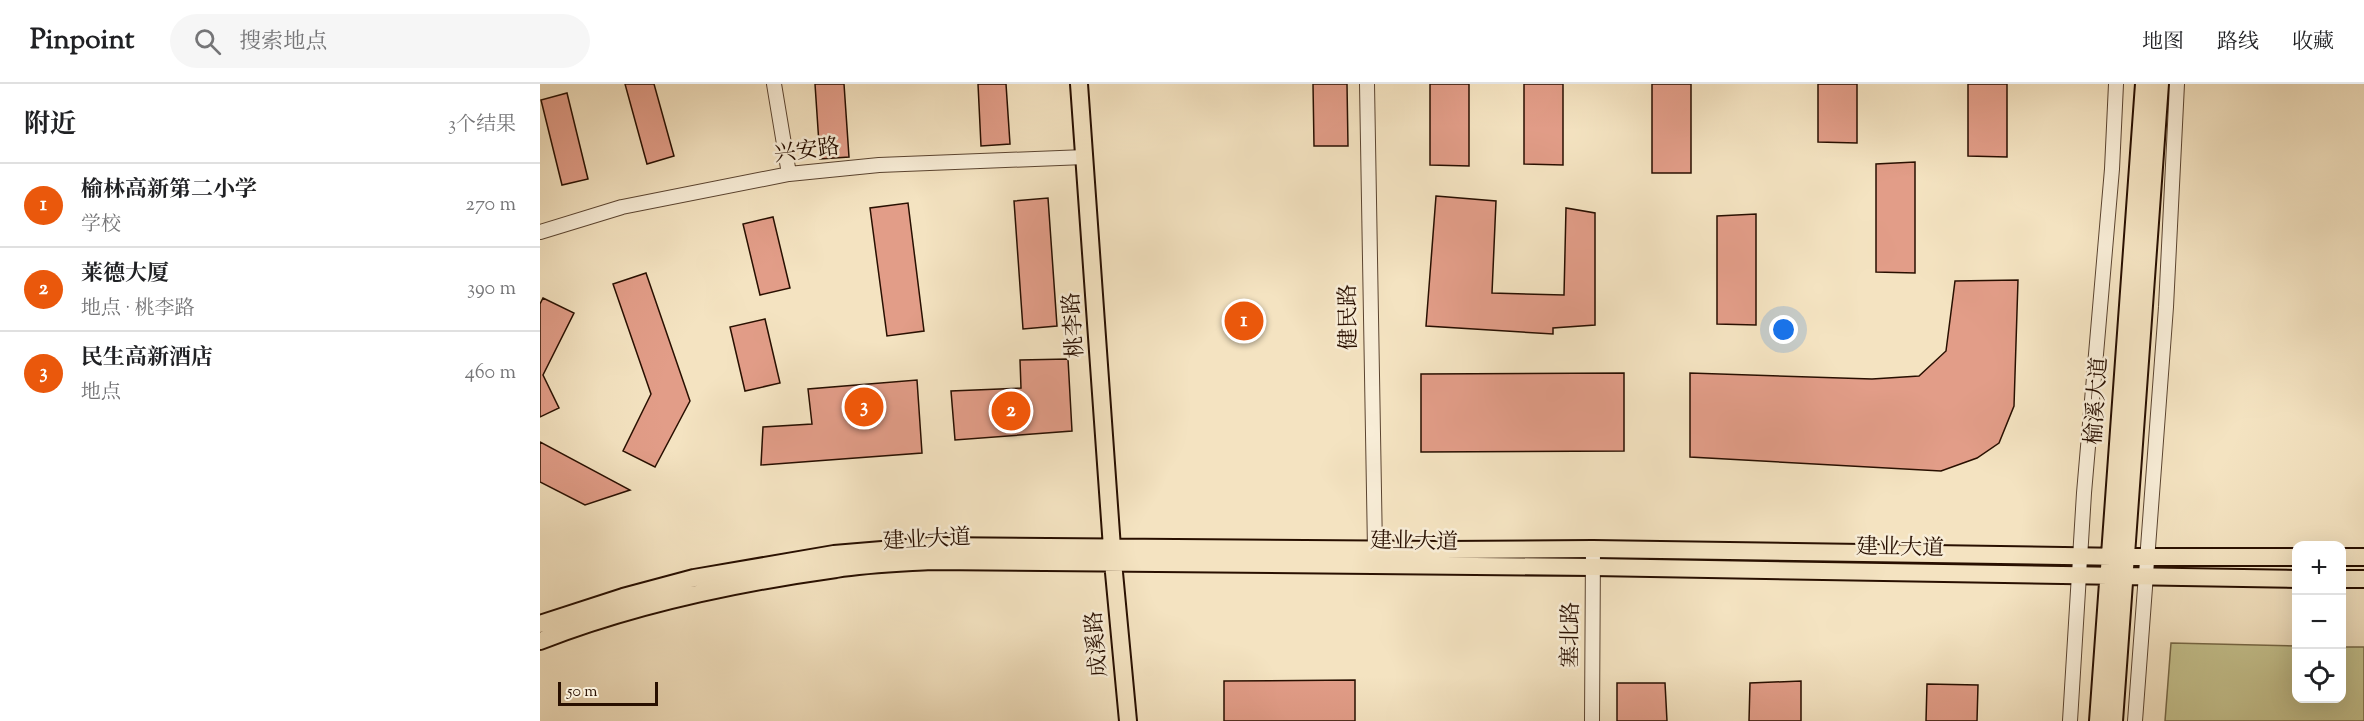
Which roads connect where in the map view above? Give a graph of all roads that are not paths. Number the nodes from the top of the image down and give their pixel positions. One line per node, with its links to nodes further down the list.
1 (774, 84): 9 (street)
2 (1079, 84): 8 (main road, 桃李路)
3 (1367, 84): 12 (street, 健民路)
4 (2116, 84): 14 (street)
5 (2144, 84): 15 (main road, 榆溪大道)
6 (2160, 84): 15 (main road, 榆溪大道)
7 (2177, 84): 16 (street)
8 (1085, 157): 9 (street, 兴安路); 13 (main road, 桃李路)
9 (789, 174): 10 (street, 兴安路)
10 (540, 232)
11 (1593, 549): 12 (main road, 建业大道); 14 (main road, 建业大道); 20 (street, 塞北路)
12 (1375, 550): 13 (main road, 建业大道)
13 (1113, 555): 20 (main road, 建业大道); 28 (main road, 建业大道); 29 (main road, 建业大道); 30 (main road, 成溪路)
14 (2081, 556): 15 (main road, 建业大道); 21 (street)
15 (2118, 557): 16 (main road, 建业大道); 22 (main road, 榆溪大道); 23 (main road, 榆溪大道)
16 (2147, 557): 17 (main road, 建业大道); 24 (street)
17 (2292, 557)
18 (2346, 557): 19 (main road)
19 (2364, 557)
20 (1593, 567): 21 (main road, 建业大道); 31 (street, 塞北路)
21 (2080, 574): 22 (main road, 建业大道); 32 (street)
22 (2108, 574): 23 (main road, 建业大道); 33 (main road, 榆溪大道)
23 (2125, 574): 24 (main road, 建业大道); 34 (main road, 榆溪大道)
24 (2145, 576): 25 (main road, 建业大道); 35 (street)
25 (2292, 579)
26 (2346, 579): 27 (main road)
27 (2364, 579)
28 (540, 624)
29 (540, 641)
30 (1128, 721)
31 (1592, 721)
32 (2070, 721)
33 (2098, 721)
34 (2114, 721)
35 (2134, 721)

